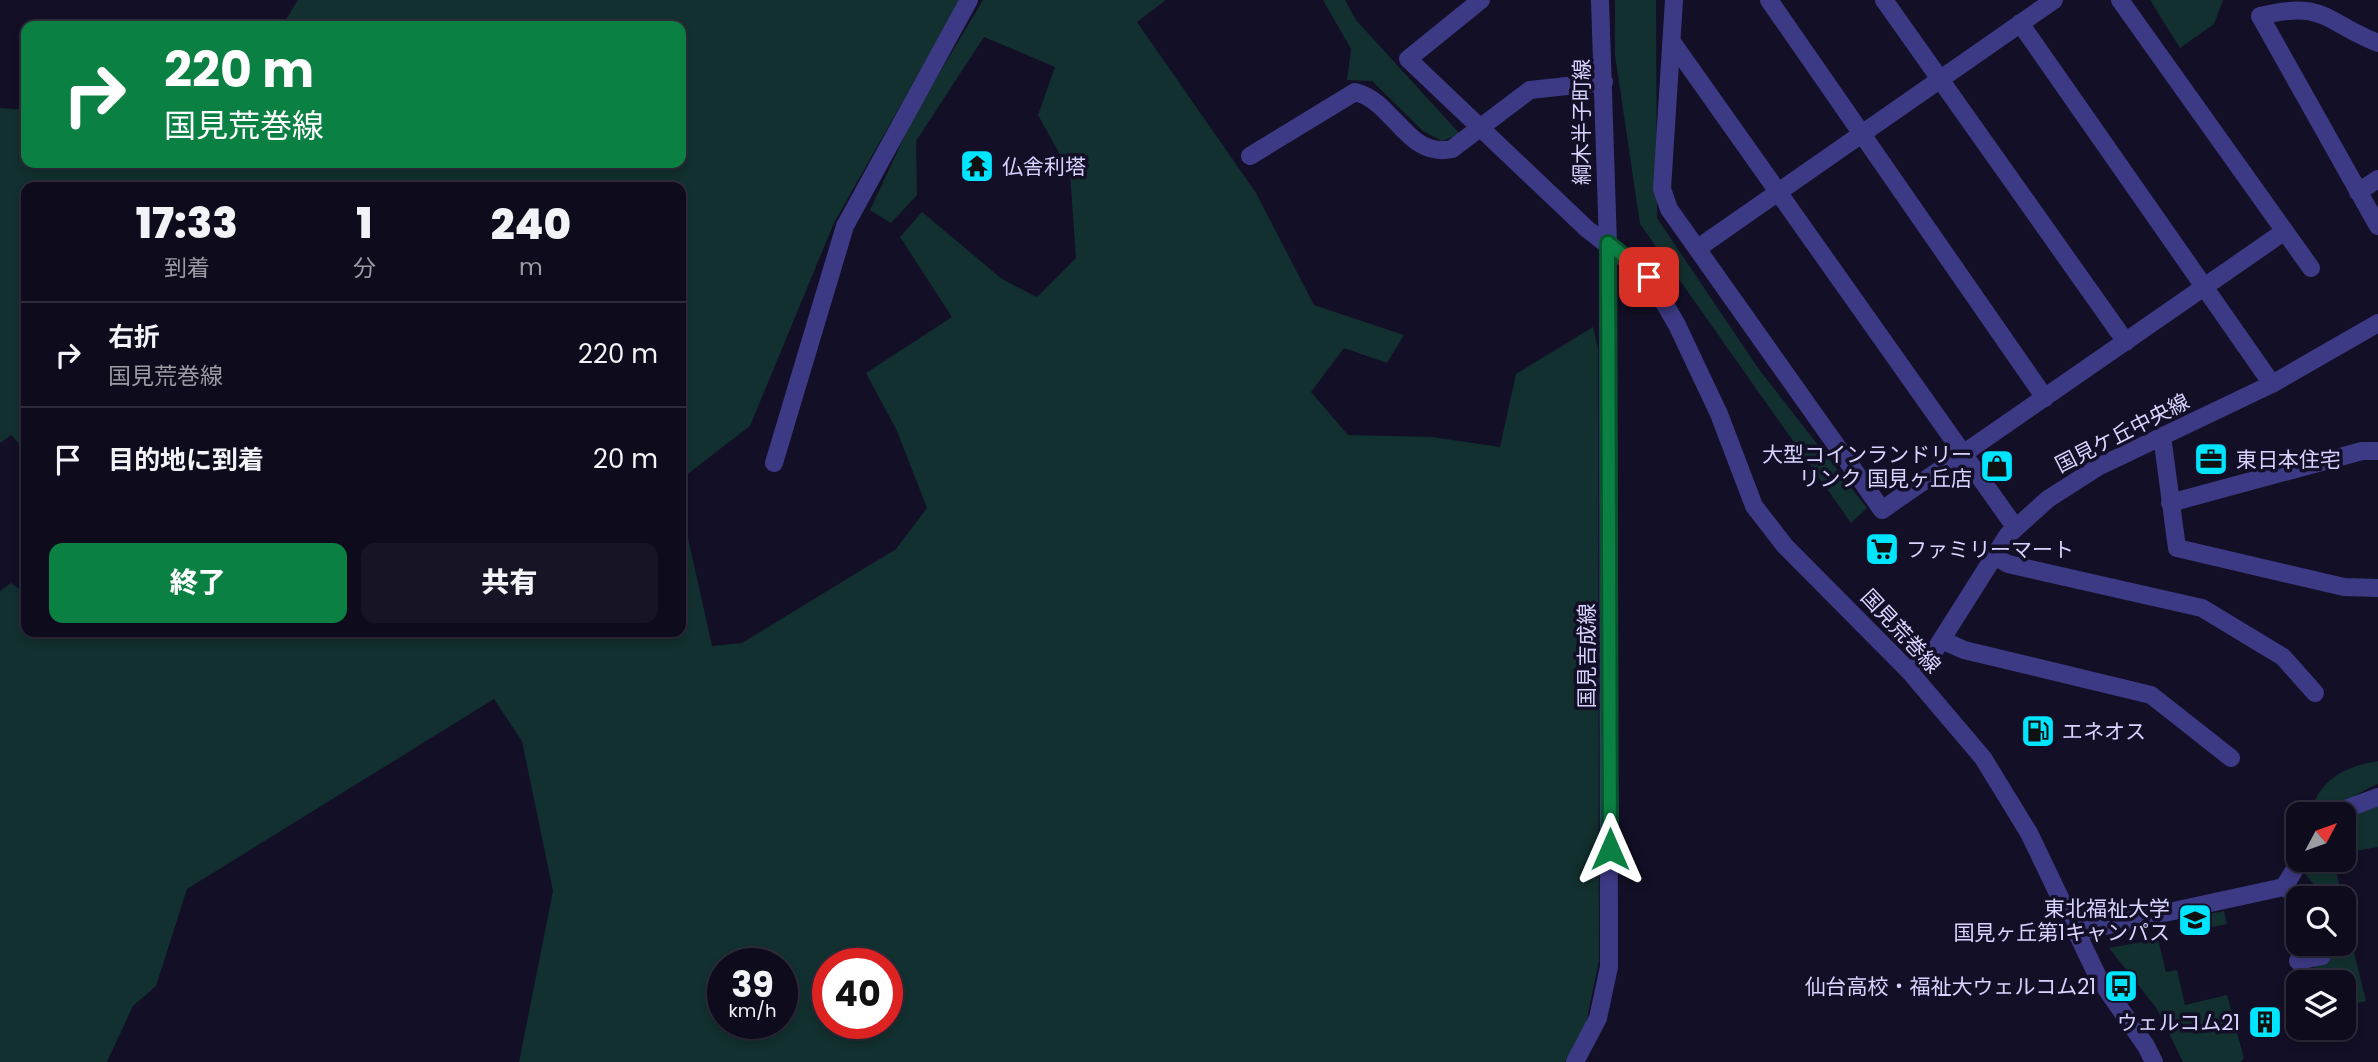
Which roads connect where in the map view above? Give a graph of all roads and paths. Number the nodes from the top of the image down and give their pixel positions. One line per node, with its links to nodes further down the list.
1 (969, 0): 34 (street)
2 (1480, 0): 15 (street, 国見荒巻線)
3 (1600, 0): 14 (street, 綱木半子町線)
4 (1674, 0): 11 (street)
5 (1769, 0): 16 (street)
6 (1884, 0): 13 (street)
7 (2053, 0): 10 (street)
8 (2120, 0): 22 (street)
9 (2319, 3): 12 (street); 20 (street)
10 (2020, 23): 13 (street); 26 (street)
11 (1672, 43): 19 (street); 24 (street)
12 (2378, 43)
13 (1939, 80): 16 (street); 28 (street)
14 (1604, 82): 15 (street); 23 (street, 綱木半子町線)
15 (1482, 127): 17 (street); 23 (street, 国見荒巻線)
16 (1862, 134): 19 (street); 30 (street)
17 (1250, 156)
18 (2378, 179): 20 (street)
19 (1779, 192): 24 (street); 33 (street)
20 (2358, 192): 21 (street)
21 (2378, 226)
22 (2285, 231): 25 (street); 26 (street)
23 (1608, 243): 40 (street, 国見荒巻線); 50 (street, 国見吉成線)
24 (1698, 248): 33 (street)
25 (2311, 268)
26 (2205, 287): 28 (street); 29 (street)
27 (2378, 323): 29 (street, 国見ケ丘中央線)
28 (2126, 342): 30 (street)
29 (2272, 384): 31 (street, 国見ケ丘中央線)
30 (2045, 398): 33 (street)
31 (2162, 436): 35 (street); 36 (street, 国見ケ丘中央線)
32 (2378, 451): 35 (street)
33 (1963, 455): 36 (street)
34 (774, 463)
35 (2170, 503): 38 (street)
36 (2015, 527): 37 (street, 国見ケ丘中央線)
37 (1992, 555): 39 (street, 国見ケ丘中央線); 41 (street)
38 (2378, 588)
39 (1942, 640): 40 (street, 国見ケ丘中央線); 42 (street)
40 (1910, 672): 47 (street, 国見荒巻線)
41 (2315, 693)
42 (2231, 758)
43 (2378, 797): 44 (street)
44 (2356, 805)
45 (2293, 872): 46 (street)
46 (2284, 887): 47 (street)
47 (2077, 932): 51 (street, 国見荒巻線)
48 (2322, 956): 49 (street)
49 (2298, 961)
50 (1575, 1062)
51 (2154, 1062)

